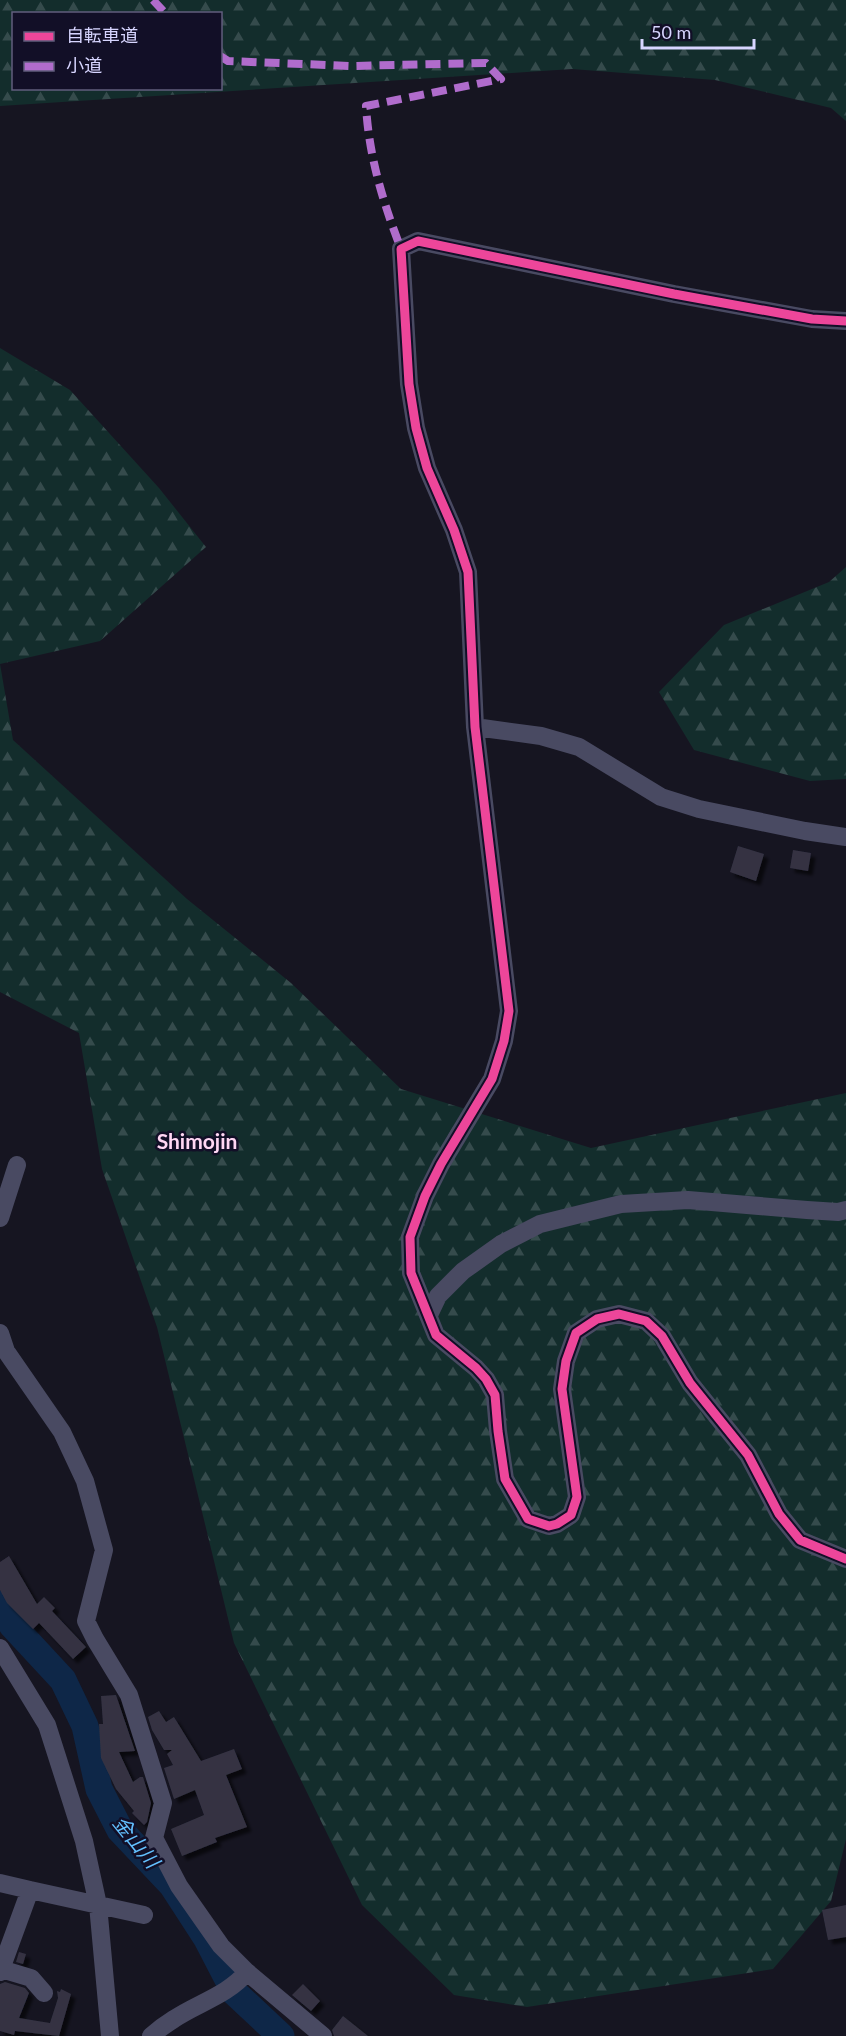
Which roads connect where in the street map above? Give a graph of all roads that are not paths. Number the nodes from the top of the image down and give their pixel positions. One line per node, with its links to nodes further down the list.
1 (846, 321): 2 (street)
2 (475, 727): 3 (street); 7 (street)
3 (846, 837)
4 (17, 1165): 6 (street)
5 (846, 1210): 7 (street)
6 (0, 1218)
7 (429, 1315): 9 (street)
8 (0, 1334): 16 (street)
9 (846, 1559)
10 (0, 1648): 13 (street)
11 (0, 1883): 12 (street)
12 (30, 1890): 13 (street); 15 (street)
13 (98, 1905): 14 (street); 18 (street)
14 (144, 1915)
15 (1, 1970): 17 (street)
16 (247, 1972): 19 (street); 20 (street)
17 (44, 1993)
18 (110, 2036)
19 (151, 2036)
20 (323, 2036)

